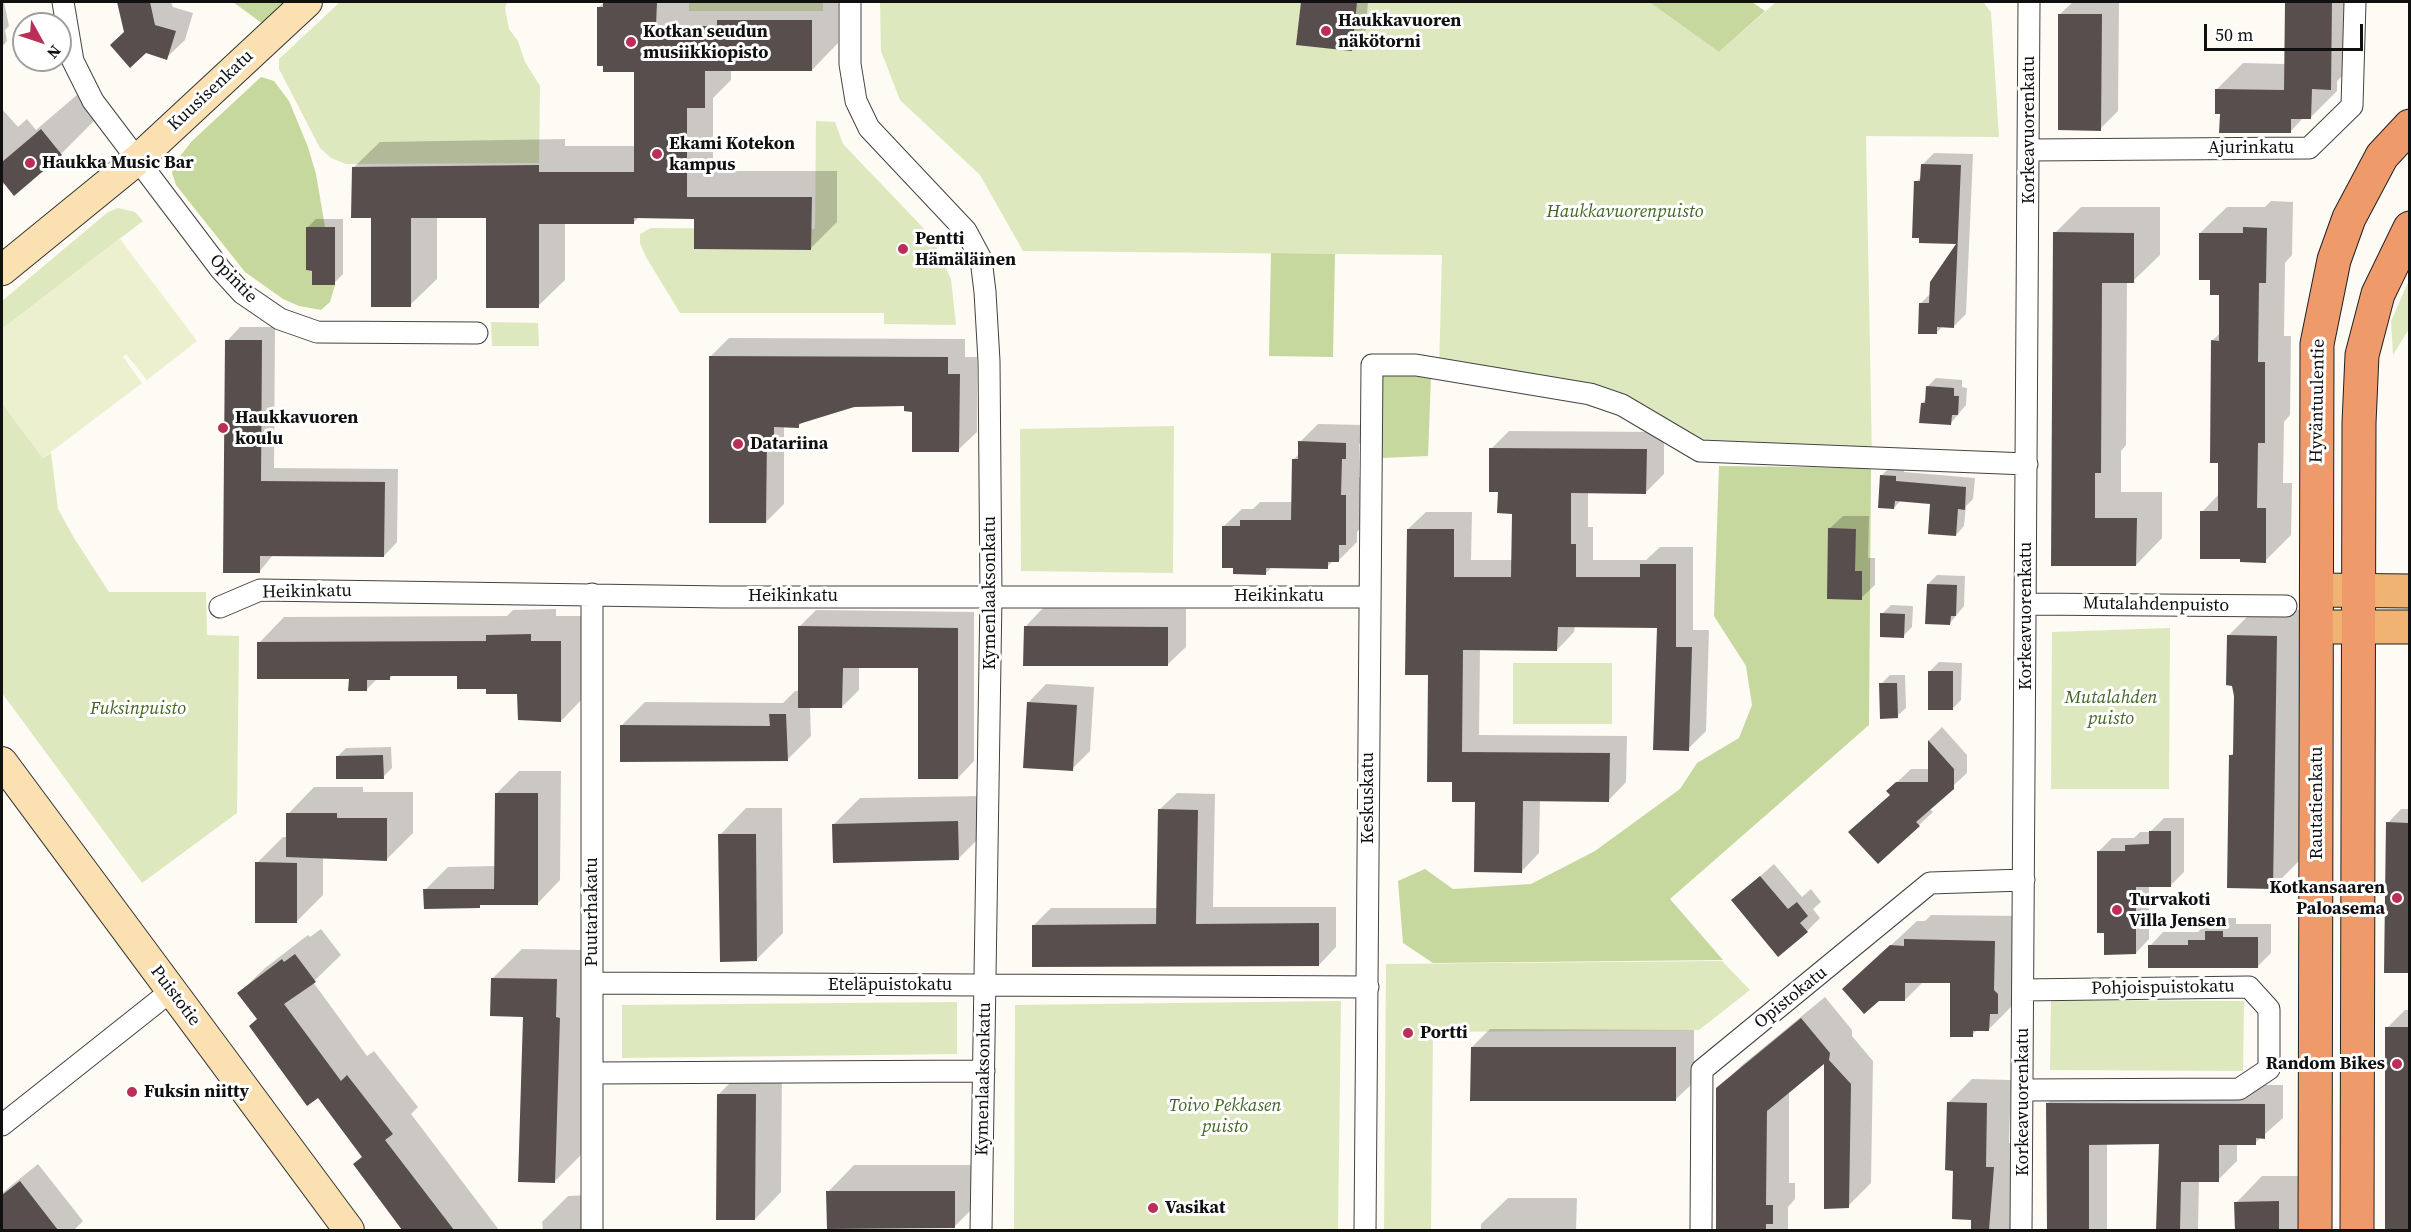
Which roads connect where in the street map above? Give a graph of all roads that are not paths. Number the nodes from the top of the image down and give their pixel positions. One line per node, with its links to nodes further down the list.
1 (63, 2): 8 (street, Opintie)
2 (307, 2): 8 (main road, Kuusisenkatu)
3 (850, 2): 17 (street, Kymenlaaksonkatu)
4 (2029, 2): 7 (street, Korkeavuorenkatu)
5 (2355, 2): 7 (street, Ajurinkatu)
6 (2409, 126): 13 (highway, Hyväntuulentie)
7 (2029, 150): 12 (street, Korkeavuorenkatu)
8 (137, 160): 10 (main road, Kuusisenkatu); 11 (street, Opintie)
9 (2409, 228): 14 (highway)
10 (2, 270)
11 (477, 333)
12 (2027, 464): 18 (street, Keskuskatu); 19 (street, Korkeavuorenkatu)
13 (2317, 590): 14 (main road); 22 (highway, Hyväntuulentie)
14 (2358, 591): 15 (main road); 23 (highway)
15 (2409, 591)
16 (592, 594): 17 (street, Heikinkatu); 21 (street, Heikinkatu); 27 (street, Puutarhakatu)
17 (991, 596): 18 (street, Heikinkatu); 28 (street, Kymenlaaksonkatu)
18 (1369, 597): 29 (street, Keskuskatu)
19 (2026, 604): 20 (street, Mutalahdenpuisto); 26 (street, Korkeavuorenkatu)
20 (2286, 606)
21 (220, 607)
22 (2318, 627): 23 (main road); 42 (highway, Rautatienkatu)
23 (2358, 627): 24 (main road); 43 (highway)
24 (2409, 627)
25 (2, 762): 31 (main road, Puistotie)
26 (2024, 880): 30 (street, Korkeavuorenkatu); 40 (street, Opistokatu)
27 (592, 983): 28 (street, Eteläpuistokatu); 33 (street, Puutarhakatu)
28 (985, 984): 29 (street, Eteläpuistokatu); 32 (street, Kymenlaaksonkatu)
29 (1368, 987): 39 (street, Keskuskatu)
30 (2024, 990): 34 (street, Korkeavuorenkatu); 34 (street, Pohjoispuistokatu)
31 (171, 991): 35 (street); 36 (main road, Puistotie)
32 (984, 1071): 33 (street); 38 (street, Kymenlaaksonkatu)
33 (594, 1073): 37 (street, Puutarhakatu)
34 (2023, 1090): 41 (street, Korkeavuorenkatu)
35 (2, 1125)
36 (349, 1230)
37 (592, 1230)
38 (981, 1230)
39 (1365, 1230)
40 (1701, 1230)
41 (2022, 1230)
42 (2315, 1230)
43 (2357, 1230)

